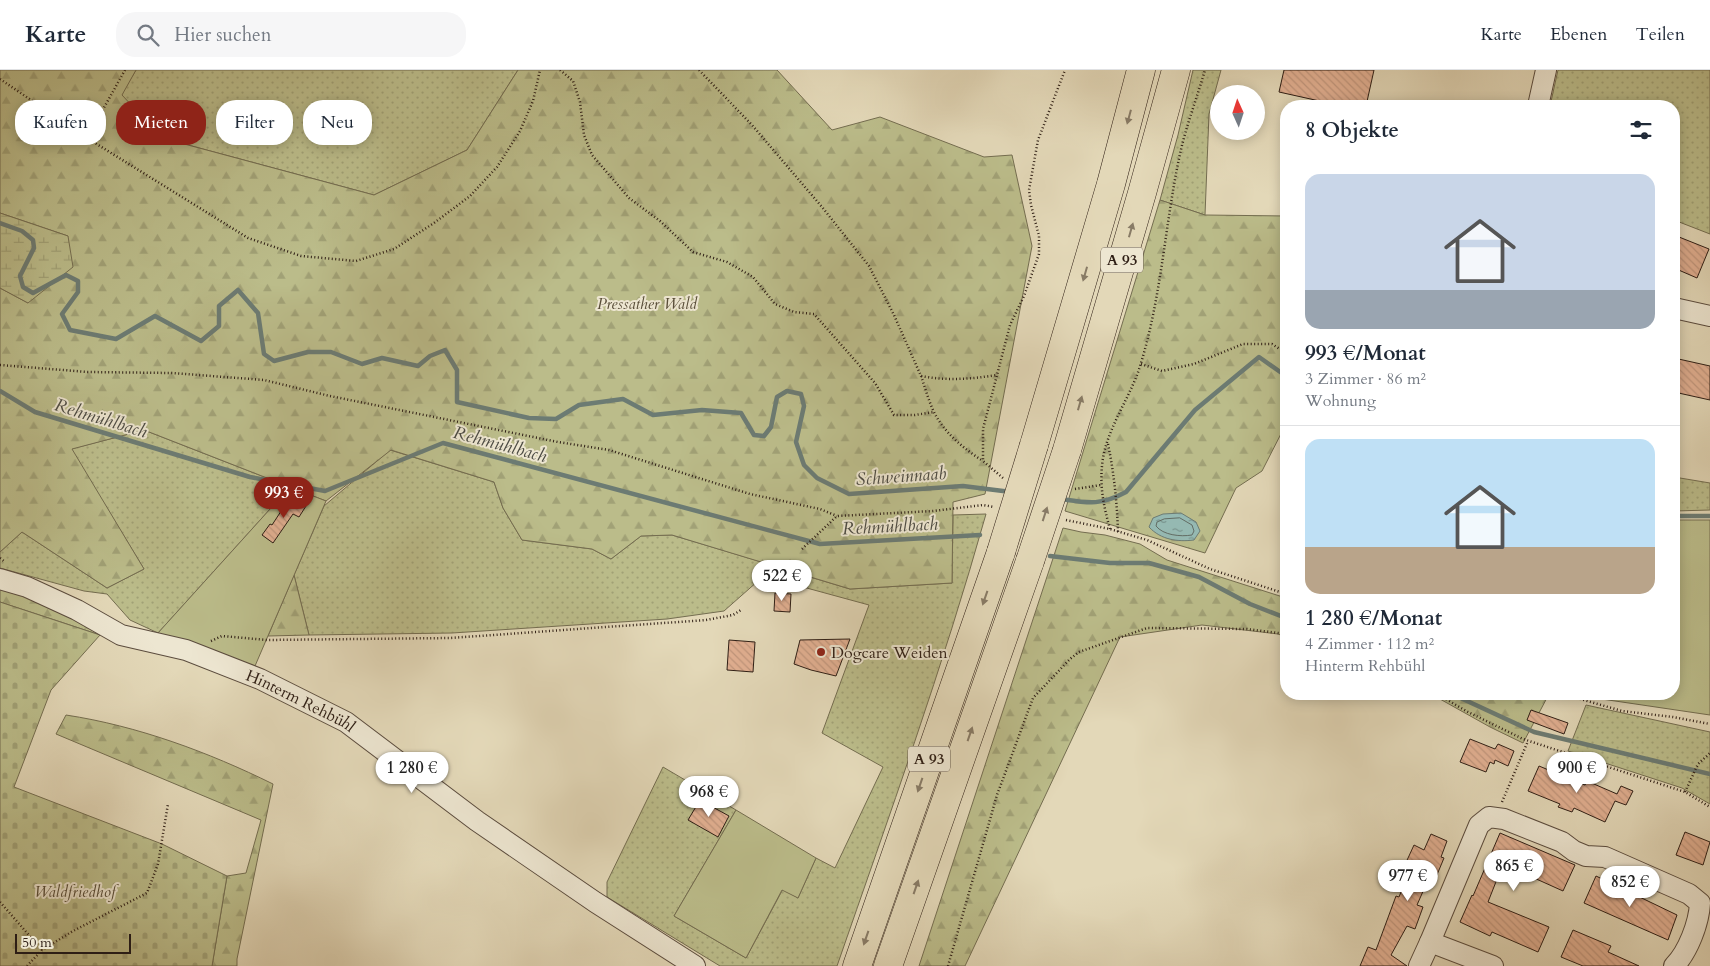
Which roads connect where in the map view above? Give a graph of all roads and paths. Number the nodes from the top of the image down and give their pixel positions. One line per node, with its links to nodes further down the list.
1 (125, 70): 13 (path)
2 (540, 70): 14 (path)
3 (560, 70): 22 (path)
4 (699, 70): 21 (path)
5 (1065, 70): 20 (path)
6 (1141, 70): 47 (highway, A 93, one-way to 47, bridge)
7 (1176, 70): 48 (highway, A 93, one-way to 7, bridge)
8 (1205, 70): 18 (path)
9 (1546, 70): 12 (street)
10 (0, 79): 11 (path)
11 (31, 100)
12 (1539, 100)
13 (106, 104)
14 (98, 145)
15 (1680, 309): 16 (street)
16 (1710, 316)
17 (1280, 349): 18 (path)
18 (1141, 364): 23 (path)
19 (0, 365): 28 (path)
20 (997, 375): 21 (path); 24 (path)
21 (921, 376): 22 (path)
22 (934, 412): 24 (path)
23 (1108, 444): 26 (path); 27 (path)
24 (983, 462): 25 (path)
25 (1001, 478)
26 (1110, 529)
27 (1118, 532)
28 (802, 549)
29 (0, 579): 32 (street, Hinterm Rehbühl)
30 (741, 610): 32 (path)
31 (1280, 633): 49 (path)
32 (186, 650): 46 (street, Hinterm Rehbühl)
33 (1447, 700): 36 (path)
34 (1584, 700): 35 (path)
35 (1710, 724)
36 (1528, 741): 38 (path); 41 (path)
37 (1710, 752): 38 (path)
38 (1686, 792): 40 (path)
39 (168, 804): 44 (path)
40 (1710, 807)
41 (1498, 818): 43 (street); 52 (street)
42 (0, 902): 44 (path)
43 (1430, 942): 50 (street); 51 (street)
44 (42, 950): 45 (path)
45 (27, 966)
46 (695, 966)
47 (857, 966)
48 (888, 966)
49 (948, 966)
50 (1419, 966)
51 (1493, 966)
52 (1674, 966)

